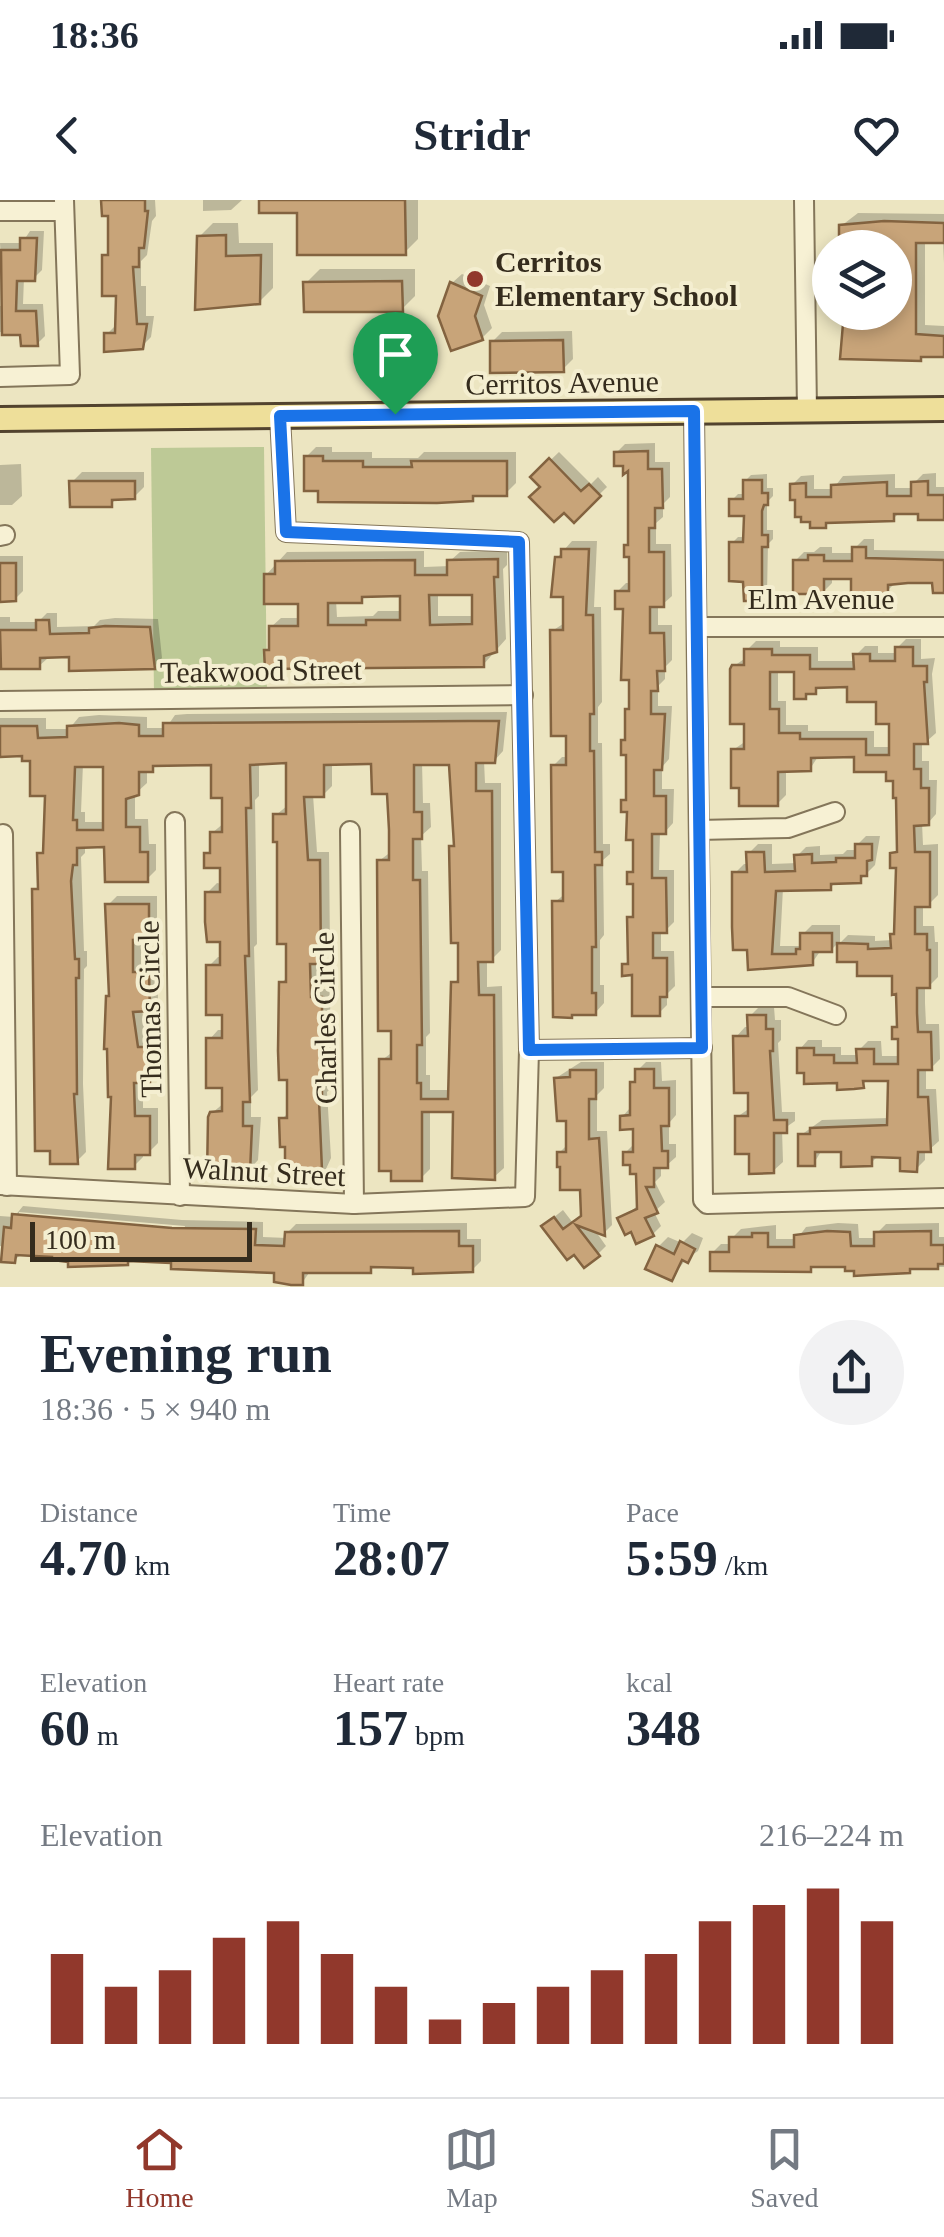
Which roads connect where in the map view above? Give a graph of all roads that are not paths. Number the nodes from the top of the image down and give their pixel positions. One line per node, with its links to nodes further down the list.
1 (804, 200): 6 (street)
2 (64, 205): 3 (street); 4 (street)
3 (0, 211)
4 (0, 376)
5 (944, 408): 6 (main road, Cerritos Avenue)
6 (806, 410): 7 (main road, Cerritos Avenue)
7 (694, 411): 8 (main road, Cerritos Avenue); 10 (street)
8 (280, 416): 9 (main road, Cerritos Avenue); 12 (street)
9 (0, 419)
10 (698, 627): 11 (street, Elm Avenue); 16 (street)
11 (944, 627)
12 (523, 695): 13 (street, Teakwood Street); 22 (street)
13 (0, 701)
14 (834, 812): 16 (street)
15 (175, 822): 24 (street, Thomas Circle)
16 (698, 830): 19 (street)
17 (350, 831): 26 (street, Charles Circle)
18 (4, 834): 23 (street)
19 (702, 997): 20 (street); 21 (street)
20 (836, 1014)
21 (702, 1048): 22 (street); 25 (street)
22 (529, 1050): 26 (street, Walnut Street)
23 (3, 1185): 24 (street, Walnut Street)
24 (180, 1196): 26 (street, Walnut Street)
25 (944, 1198)
26 (354, 1204)

